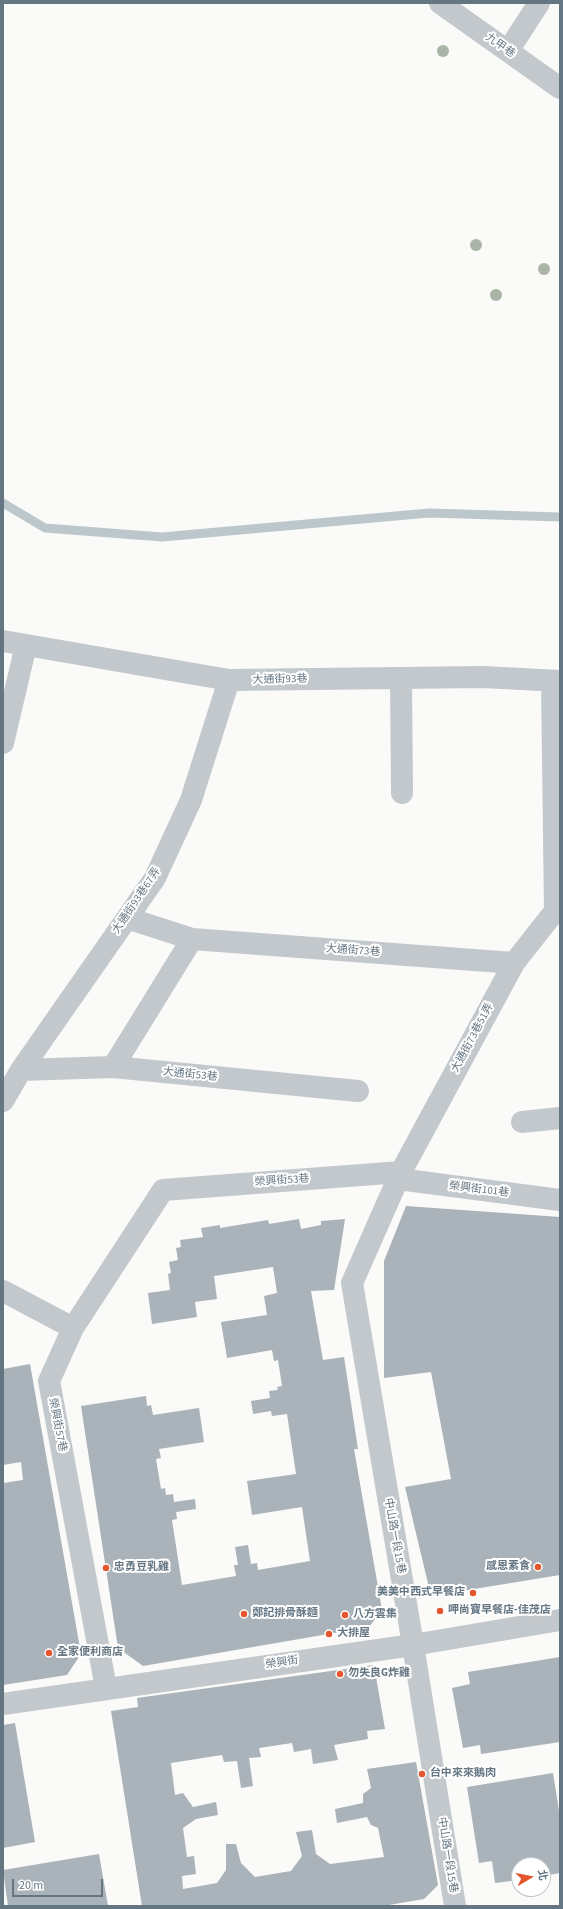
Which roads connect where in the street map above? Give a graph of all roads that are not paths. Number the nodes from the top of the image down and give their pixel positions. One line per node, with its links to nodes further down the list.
1 (440, 3): 3 (street, 九甲巷)
2 (539, 3): 3 (street)
3 (508, 51): 4 (street, 九甲巷)
4 (560, 88)
5 (3, 641): 6 (street, 大通街93巷)
6 (26, 645): 8 (street, 大通街93巷); 10 (street)
7 (401, 678): 8 (street, 大通街93巷); 9 (street, 大通街93巷); 11 (street)
8 (230, 680): 13 (street, 大通街93巷67弄)
9 (556, 681): 12 (street)
10 (3, 744)
11 (402, 793)
12 (558, 910): 15 (street, 大通街73巷51弄)
13 (126, 918): 14 (street, 大通街73巷); 17 (street, 大通街93巷67弄)
14 (192, 939): 15 (street, 大通街73巷); 16 (street)
15 (514, 963): 22 (street, 大通街73巷51弄)
16 (113, 1067): 17 (street, 大通街53巷); 18 (street, 大通街53巷)
17 (21, 1070): 19 (street, 大通街93巷67弄)
18 (358, 1091)
19 (3, 1101)
20 (560, 1118): 21 (street)
21 (522, 1122)
22 (400, 1176): 23 (street, 榮興街53巷); 24 (street, 榮興街101巷); 27 (street, 大通街73巷51弄)
23 (163, 1190): 26 (street, 榮興街57巷)
24 (560, 1200)
25 (3, 1291): 26 (street)
26 (73, 1328): 30 (street, 榮興街57巷)
27 (359, 1332): 29 (street, 中山路一段15巷)
28 (560, 1620): 29 (street, 榮興街)
29 (413, 1645): 30 (street, 榮興街); 32 (street, 中山路一段15巷)
30 (106, 1688): 31 (street, 榮興街)
31 (3, 1704)
32 (454, 1906)

